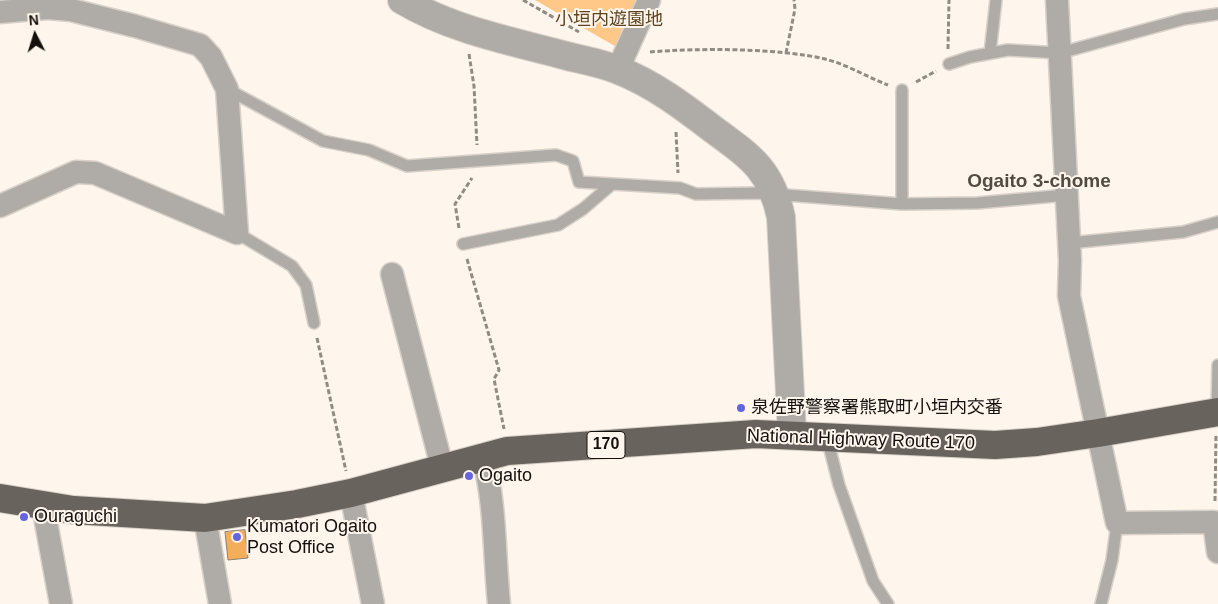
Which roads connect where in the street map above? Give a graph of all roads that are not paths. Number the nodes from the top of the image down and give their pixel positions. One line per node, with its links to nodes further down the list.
1 (402, 0): 9 (street)
2 (649, 0): 9 (street)
3 (996, 0): 7 (lane)
4 (1057, 0): 8 (street)
5 (0, 12): 11 (street)
6 (1218, 14): 8 (lane)
7 (990, 52): 8 (lane); 10 (lane)
8 (1060, 53): 15 (street)
9 (621, 62): 14 (street)
10 (949, 64)
11 (227, 89): 13 (lane); 19 (street)
12 (902, 90): 16 (lane)
13 (611, 184): 14 (lane); 21 (lane)
14 (776, 195): 16 (lane); 27 (street)
15 (1066, 195): 16 (lane); 20 (street)
16 (902, 204)
17 (0, 206): 19 (street)
18 (1218, 222): 20 (lane)
19 (237, 233): 23 (lane)
20 (1069, 243): 26 (street)
21 (463, 244)
22 (392, 274): 30 (street)
23 (314, 323)
24 (1218, 365): 25 (lane)
25 (1217, 412): 26 (highway, National Highway Route 170 / 170)
26 (1098, 433): 28 (highway, National Highway Route 170 / 170); 35 (street)
27 (792, 434): 28 (highway, National Highway Route 170 / 170); 29 (highway, National Highway Route 170 / 170)
28 (826, 436): 41 (lane)
29 (483, 456): 30 (highway, National Highway Route 170 / 170); 40 (street)
30 (442, 467): 31 (highway, National Highway Route 170 / 170)
31 (351, 493): 34 (highway, National Highway Route 170 / 170); 39 (street)
32 (0, 498): 33 (highway, National Highway Route 170 / 170)
33 (43, 506): 34 (highway, National Highway Route 170 / 170); 37 (street)
34 (205, 518): 38 (street)
35 (1117, 523): 36 (street); 42 (lane)
36 (1218, 552)
37 (61, 604)
38 (220, 604)
39 (373, 604)
40 (499, 604)
41 (888, 604)
42 (1101, 604)

